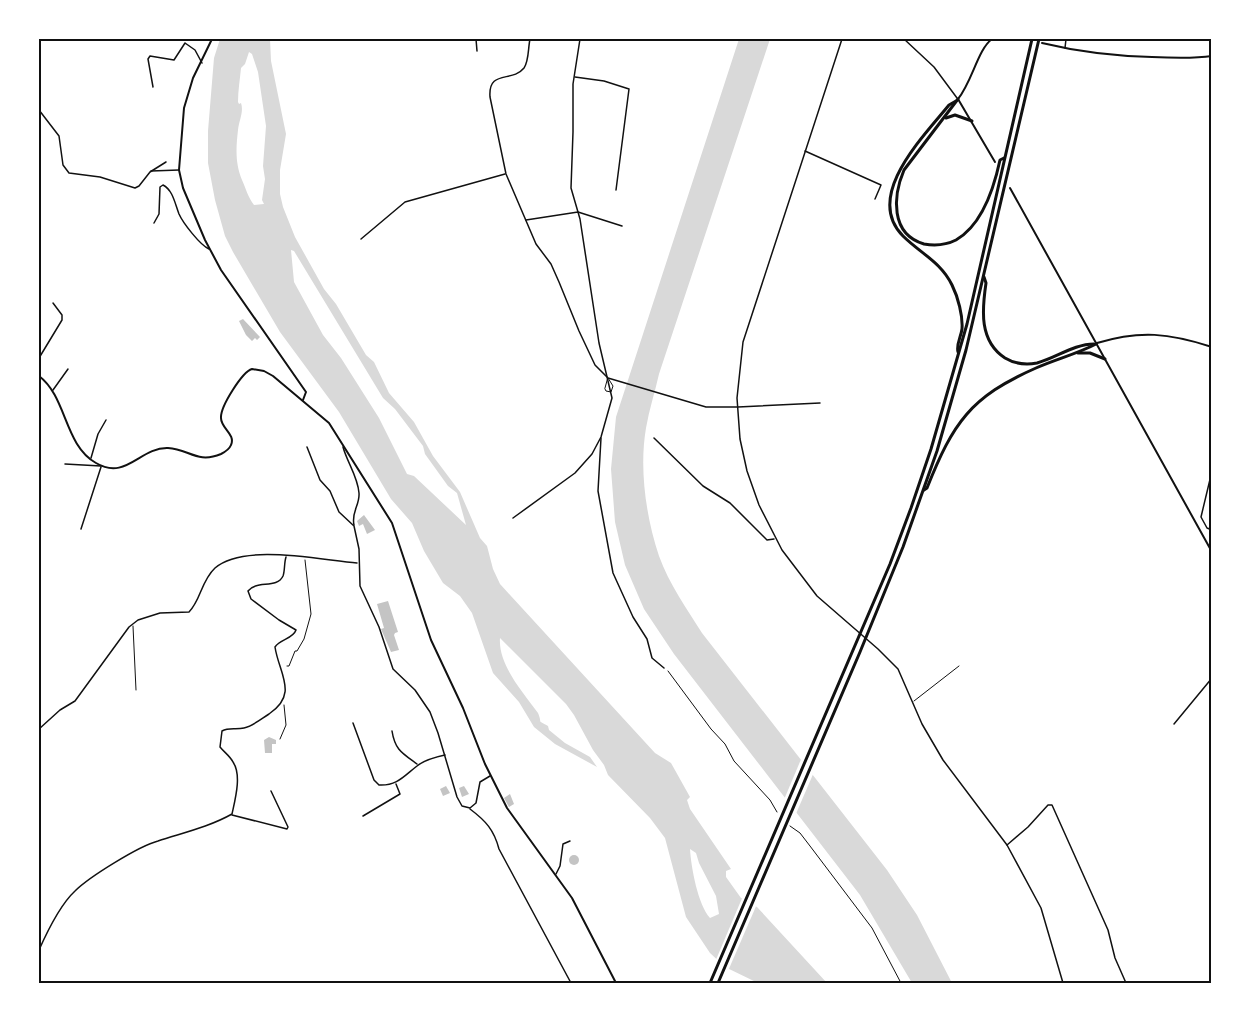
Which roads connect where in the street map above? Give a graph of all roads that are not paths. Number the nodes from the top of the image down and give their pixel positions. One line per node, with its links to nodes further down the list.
1 (212, 39): 15 (street)
2 (476, 39): 13 (street)
3 (530, 39): 28 (street)
4 (580, 39): 16 (street)
5 (842, 39): 22 (street)
6 (904, 39): 18 (street)
7 (992, 39): 18 (street)
8 (1032, 39): 23 (highway)
9 (1039, 39): 38 (highway)
10 (1066, 39): 12 (street)
11 (1042, 43): 12 (street)
12 (1065, 49): 14 (street)
13 (477, 51)
14 (1212, 56)
15 (202, 63): 17 (street); 26 (street)
16 (573, 77): 30 (street); 32 (street)
17 (153, 87)
18 (958, 99): 20 (highway); 21 (street); 43 (highway)
19 (39, 110): 27 (street)
20 (944, 118): 21 (highway); 23 (highway)
21 (972, 121): 25 (street)
22 (805, 151): 31 (street); 53 (street)
23 (1004, 158): 43 (highway)
24 (166, 162): 27 (street)
25 (995, 162)
26 (179, 170): 27 (street); 37 (street)
27 (150, 172)
28 (506, 174): 33 (street); 36 (street)
29 (1010, 188): 40 (street)
30 (616, 190)
31 (875, 199)
32 (578, 212): 33 (street); 35 (street); 48 (street)
33 (525, 220): 48 (street)
34 (154, 223): 37 (street)
35 (622, 226)
36 (361, 239)
37 (210, 249): 51 (street)
38 (983, 276): 40 (highway); 63 (highway)
39 (53, 303): 44 (street)
40 (1096, 344): 41 (street); 42 (highway); 45 (street)
41 (1212, 347)
42 (1076, 352): 45 (highway); 63 (highway)
43 (959, 353): 96 (highway)
44 (39, 358)
45 (1105, 359): 69 (street)
46 (68, 369): 49 (street)
47 (39, 376): 49 (street)
48 (608, 378): 50 (street); 50 (lane); 53 (street)
49 (52, 390): 59 (street)
50 (611, 392): 55 (street)
51 (303, 400): 57 (street); 61 (street)
52 (820, 403): 53 (street)
53 (738, 407): 68 (street)
54 (106, 420): 59 (street)
55 (601, 437): 64 (street); 74 (street)
56 (654, 438): 68 (street)
57 (342, 443): 65 (street); 84 (street)
58 (307, 447): 65 (street)
59 (90, 459): 61 (street)
60 (65, 465): 61 (street)
61 (102, 466): 66 (street)
62 (1212, 471): 67 (street)
63 (922, 490): 97 (highway)
64 (513, 518)
65 (354, 526): 71 (street)
66 (81, 529)
67 (1212, 530)
68 (775, 539): 77 (street)
69 (1212, 552)
70 (286, 556): 71 (street); 72 (street); 88 (street)
71 (358, 563): 82 (street)
72 (133, 624): 76 (lane); 80 (street)
73 (959, 666): 77 (lane)
74 (664, 668)
75 (1212, 678): 79 (street)
76 (136, 690)
77 (913, 702): 91 (street)
78 (353, 723): 85 (street)
79 (1174, 724)
80 (39, 729)
81 (392, 731): 83 (street)
82 (446, 755): 83 (street); 87 (street)
83 (418, 765): 85 (street)
84 (490, 776): 87 (street); 92 (street)
85 (396, 783): 89 (street)
86 (271, 790): 88 (street)
87 (470, 808): 94 (street)
88 (232, 814): 93 (street)
89 (363, 816)
90 (570, 841): 92 (street)
91 (1007, 845): 98 (street); 99 (street)
92 (556, 874): 95 (street)
93 (39, 950)
94 (571, 983)
95 (616, 983)
96 (710, 983)
97 (718, 983)
98 (1063, 983)
99 (1126, 983)

